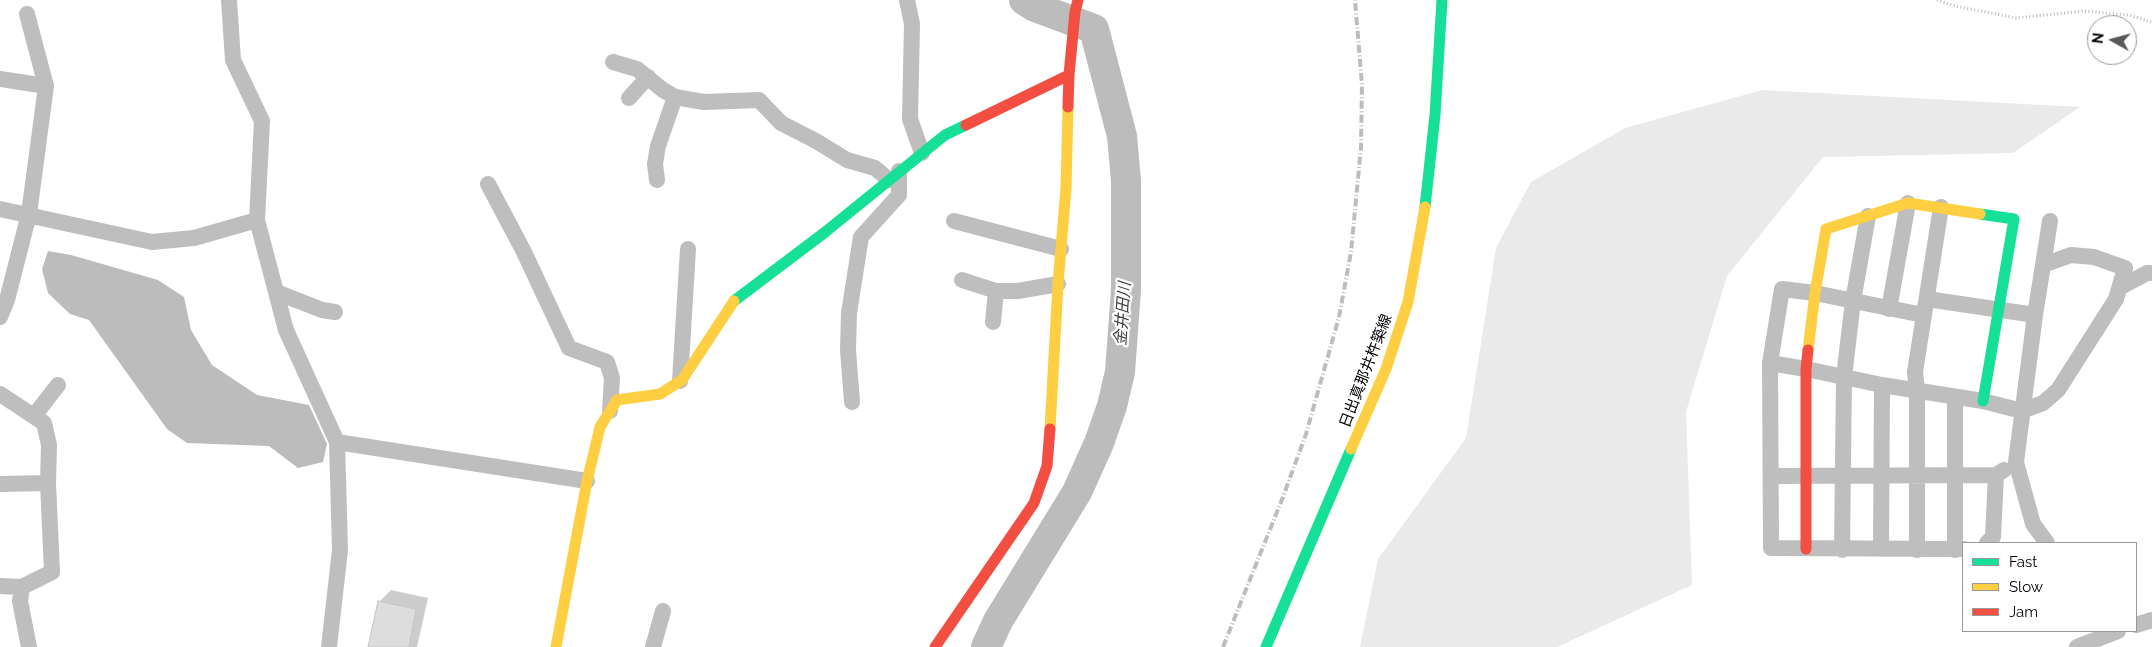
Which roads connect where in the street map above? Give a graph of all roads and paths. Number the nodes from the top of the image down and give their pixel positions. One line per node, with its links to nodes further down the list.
1 (229, 0): 24 (street)
2 (907, 0): 15 (street)
3 (1078, 0): 9 (street)
4 (1442, 0): 90 (street, 日出真那井杵築線)
5 (1937, 0): 7 (path)
6 (27, 14): 12 (street)
7 (2152, 22)
8 (613, 62): 10 (street)
9 (1069, 75): 15 (street); 28 (street)
10 (648, 77): 13 (street); 14 (street)
11 (0, 79): 12 (street)
12 (46, 86): 22 (street)
13 (675, 97): 16 (street); 17 (street)
14 (629, 98)
15 (922, 153): 16 (street)
16 (894, 175): 49 (street); 56 (street)
17 (657, 180)
18 (488, 184): 57 (street)
19 (1908, 203): 20 (street); 23 (street); 40 (street)
20 (1940, 208): 39 (street); 41 (street)
21 (0, 209): 22 (street)
22 (29, 214): 24 (street); 37 (street)
23 (1868, 216): 36 (street); 38 (street)
24 (257, 220): 35 (street)
25 (954, 221): 28 (street)
26 (2050, 221): 29 (street)
27 (688, 249): 49 (street)
28 (1061, 249): 32 (street)
29 (2043, 265): 33 (street); 43 (street)
30 (2152, 274): 33 (street)
31 (962, 280): 34 (street)
32 (1058, 284): 34 (street); 89 (street)
33 (2119, 288): 58 (street)
34 (996, 291): 45 (street)
35 (276, 292): 42 (street); 60 (street)
36 (1815, 293): 38 (street); 46 (street); 47 (street)
37 (3, 300): 44 (street)
38 (1853, 301): 40 (street); 48 (street)
39 (1925, 307): 40 (street); 41 (street); 52 (street)
40 (1889, 309)
41 (2000, 310): 43 (street); 55 (street)
42 (335, 312)
43 (2035, 316): 58 (street)
44 (0, 317)
45 (993, 322)
46 (1770, 363): 47 (street); 65 (street)
47 (1806, 369): 48 (street); 66 (street)
48 (1844, 377): 51 (street); 64 (street)
49 (680, 382): 57 (street)
50 (58, 385): 59 (street)
51 (1882, 385): 52 (street); 67 (street)
52 (1917, 390): 54 (street); 68 (street)
53 (0, 394): 59 (street)
54 (1955, 398): 55 (street); 62 (street)
55 (1983, 401): 58 (street)
56 (852, 402)
57 (610, 411): 69 (street)
58 (2022, 411): 61 (street)
59 (34, 416): 70 (street)
60 (337, 442): 69 (street); 86 (street)
61 (2016, 462): 63 (street); 73 (street)
62 (1954, 474): 63 (street); 68 (street); 78 (street)
63 (1996, 474): 72 (street)
64 (1843, 475): 66 (street); 67 (street); 76 (street)
65 (1771, 476): 66 (street); 74 (street)
66 (1807, 476): 74 (street)
67 (1880, 476): 68 (street); 75 (street)
68 (1917, 476): 77 (street)
69 (587, 481): 87 (street)
70 (48, 483): 71 (street); 80 (street)
71 (0, 484)
72 (1988, 542)
73 (2046, 542)
74 (1806, 549): 76 (street)
75 (1881, 549): 76 (street); 77 (street)
76 (1842, 550)
77 (1917, 550): 78 (street)
78 (1959, 550)
79 (0, 586): 80 (street)
80 (22, 587): 85 (street)
81 (663, 611): 88 (street)
82 (2152, 620): 83 (street)
83 (2137, 625)
84 (2113, 632): 91 (street)
85 (29, 647)
86 (329, 647)
87 (556, 647)
88 (653, 647)
89 (935, 647)
90 (1266, 647)
91 (2077, 647)

